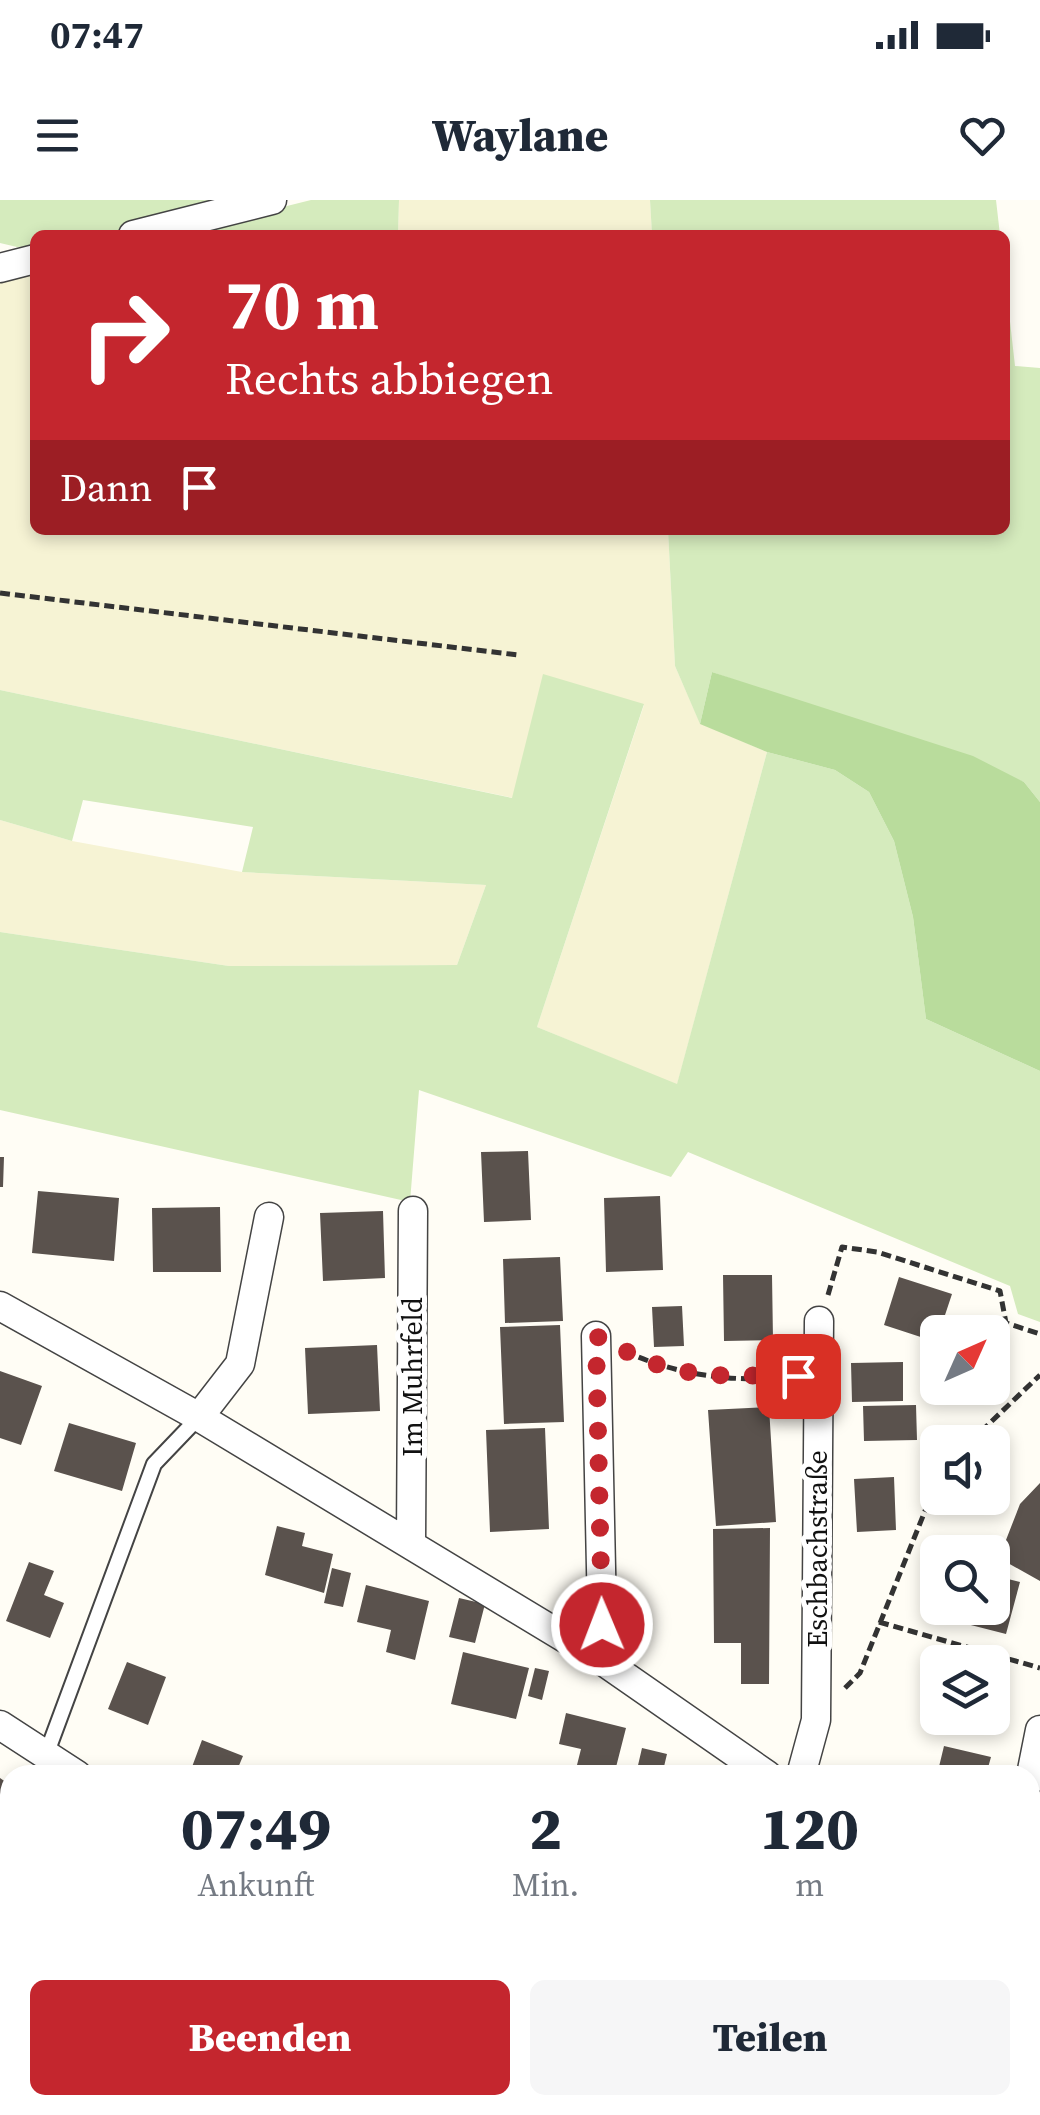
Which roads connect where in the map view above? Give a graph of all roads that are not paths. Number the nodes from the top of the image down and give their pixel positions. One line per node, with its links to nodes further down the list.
1 (272, 200): 2 (street)
2 (153, 230)
3 (30, 261): 4 (street)
4 (0, 268)
5 (413, 1210): 11 (street, Im Muhrfeld)
6 (269, 1217): 10 (street)
7 (0, 1306): 10 (street)
8 (819, 1322): 18 (street, Eschbachstraße)
9 (596, 1336): 12 (street)
10 (199, 1417): 11 (street); 15 (lane)
11 (411, 1544): 12 (street)
12 (603, 1661): 17 (street)
13 (0, 1725): 15 (street)
14 (1040, 1730): 19 (street)
15 (46, 1755): 16 (street)
16 (62, 1765)
17 (754, 1765)
18 (804, 1765)
19 (1033, 1765)

